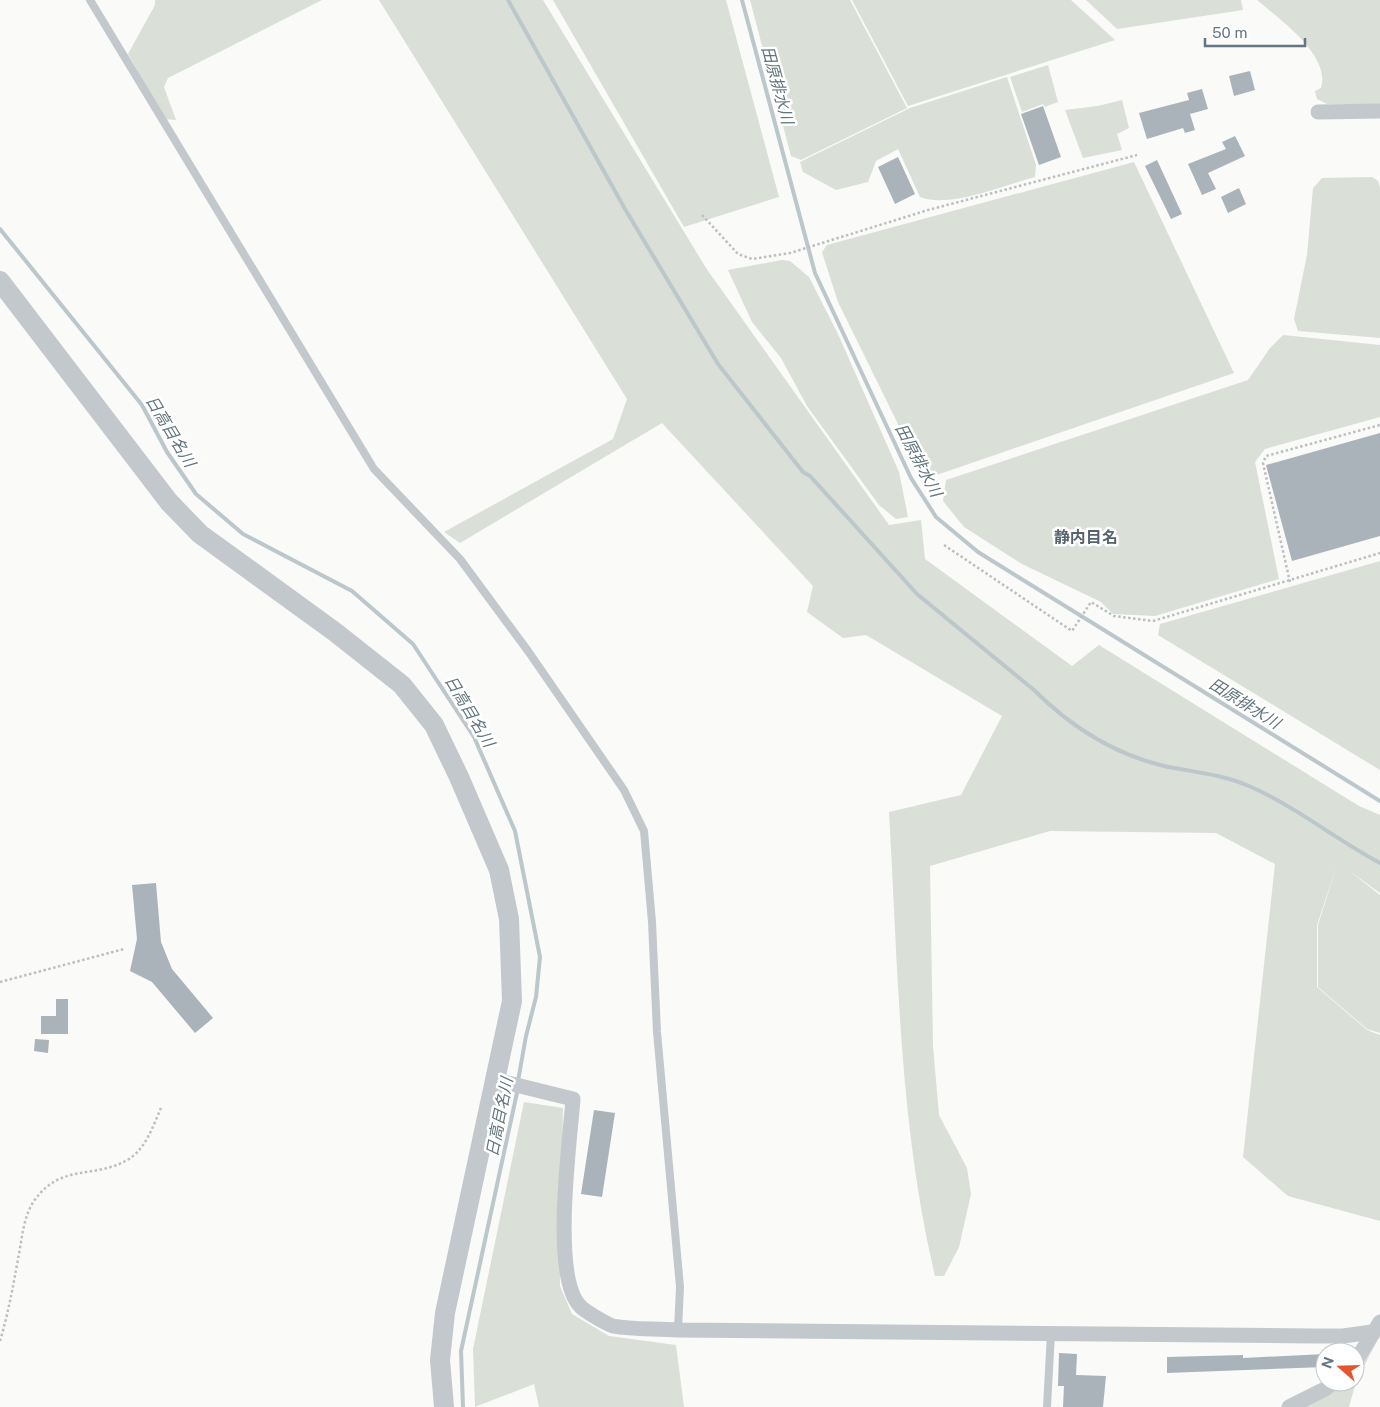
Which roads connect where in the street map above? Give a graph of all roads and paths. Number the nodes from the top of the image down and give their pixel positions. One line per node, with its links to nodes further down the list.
1 (90, 0): 16 (lane)
2 (1380, 111): 3 (street)
3 (1318, 112)
4 (1137, 156): 5 (path)
5 (702, 215)
6 (0, 281): 13 (street)
7 (1380, 425): 10 (path)
8 (944, 544): 10 (path)
9 (1380, 553): 10 (path)
10 (1290, 582)
11 (124, 949): 12 (path)
12 (0, 982)
13 (500, 1081): 16 (street); 21 (street)
14 (161, 1108): 18 (path)
15 (1376, 1327): 17 (street); 19 (street)
16 (678, 1330): 17 (street)
17 (1051, 1333): 22 (lane)
18 (0, 1341)
19 (1365, 1345)
20 (1319, 1392): 23 (street)
21 (444, 1407)
22 (1047, 1407)
23 (1289, 1407)

